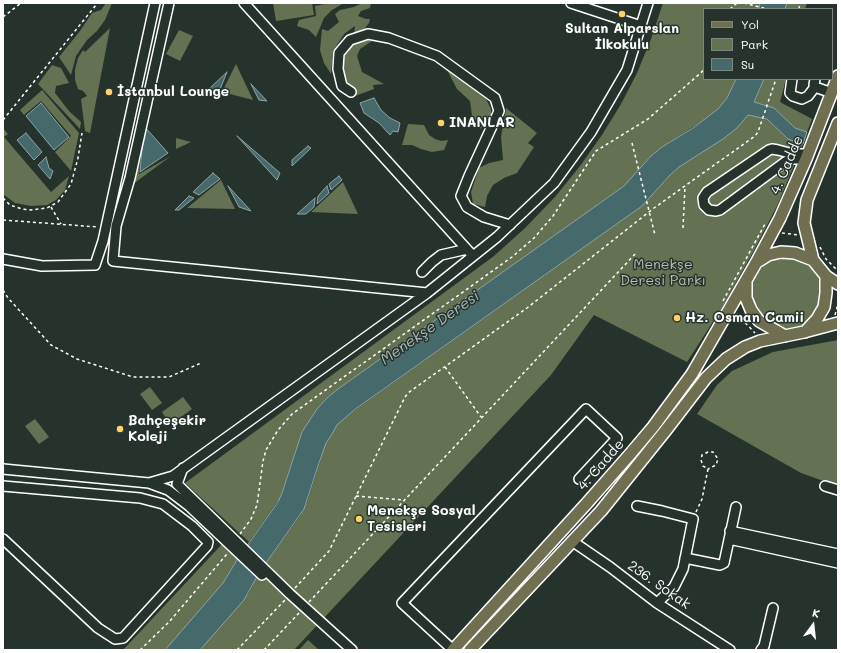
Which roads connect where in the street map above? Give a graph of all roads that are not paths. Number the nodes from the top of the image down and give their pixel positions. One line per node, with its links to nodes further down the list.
1 (155, 3): 17 (street)
2 (170, 3): 24 (street)
3 (244, 3): 15 (street)
4 (571, 3): 6 (street)
5 (648, 3): 6 (street)
6 (641, 26): 14 (street)
7 (838, 76): 11 (main road, 4. Cadde)
8 (792, 80): 9 (street)
9 (815, 83): 11 (street)
10 (351, 92): 14 (street)
11 (832, 94): 13 (main road, 4. Cadde)
12 (838, 123): 18 (main road)
13 (807, 157): 13 (street); 19 (main road, 4. Cadde)
14 (510, 224): 16 (street)
15 (465, 247): 16 (street); 20 (street)
16 (473, 256): 24 (street)
17 (3, 259)
18 (813, 260): 19 (main road); 21 (main road)
19 (756, 263): 22 (main road)
20 (422, 272)
21 (826, 276): 23 (main road); 26 (main road)
22 (746, 281): 27 (main road); 53 (main road, 4. Cadde)
23 (838, 284)
24 (427, 292): 28 (street)
25 (837, 319): 26 (main road)
26 (804, 332): 27 (main road)
27 (785, 336): 43 (main road, 4. Cadde)
28 (183, 468): 31 (street); 34 (street)
29 (3, 469): 30 (street)
30 (34, 472): 33 (street); 37 (street)
31 (162, 479): 33 (street); 34 (street)
32 (579, 479): 53 (street)
33 (149, 483): 44 (street)
34 (177, 484): 44 (street)
35 (3, 486): 37 (street)
36 (825, 486): 38 (street)
37 (33, 489): 42 (street)
38 (838, 490)
39 (637, 506): 46 (street)
40 (736, 507): 41 (street)
41 (729, 535): 45 (street); 46 (street); 47 (street)
42 (3, 539)
43 (572, 541): 48 (street, 236. Sokak); 54 (main road, 4. Cadde)
44 (235, 546): 50 (street)
45 (838, 554)
46 (685, 558): 48 (street)
47 (838, 563)
48 (657, 603): 55 (street, 236. Sokak)
49 (773, 608): 56 (street)
50 (303, 609): 51 (street); 52 (street)
51 (344, 650)
52 (352, 650)
53 (453, 650)
54 (470, 650)
55 (730, 650)
56 (760, 650)

